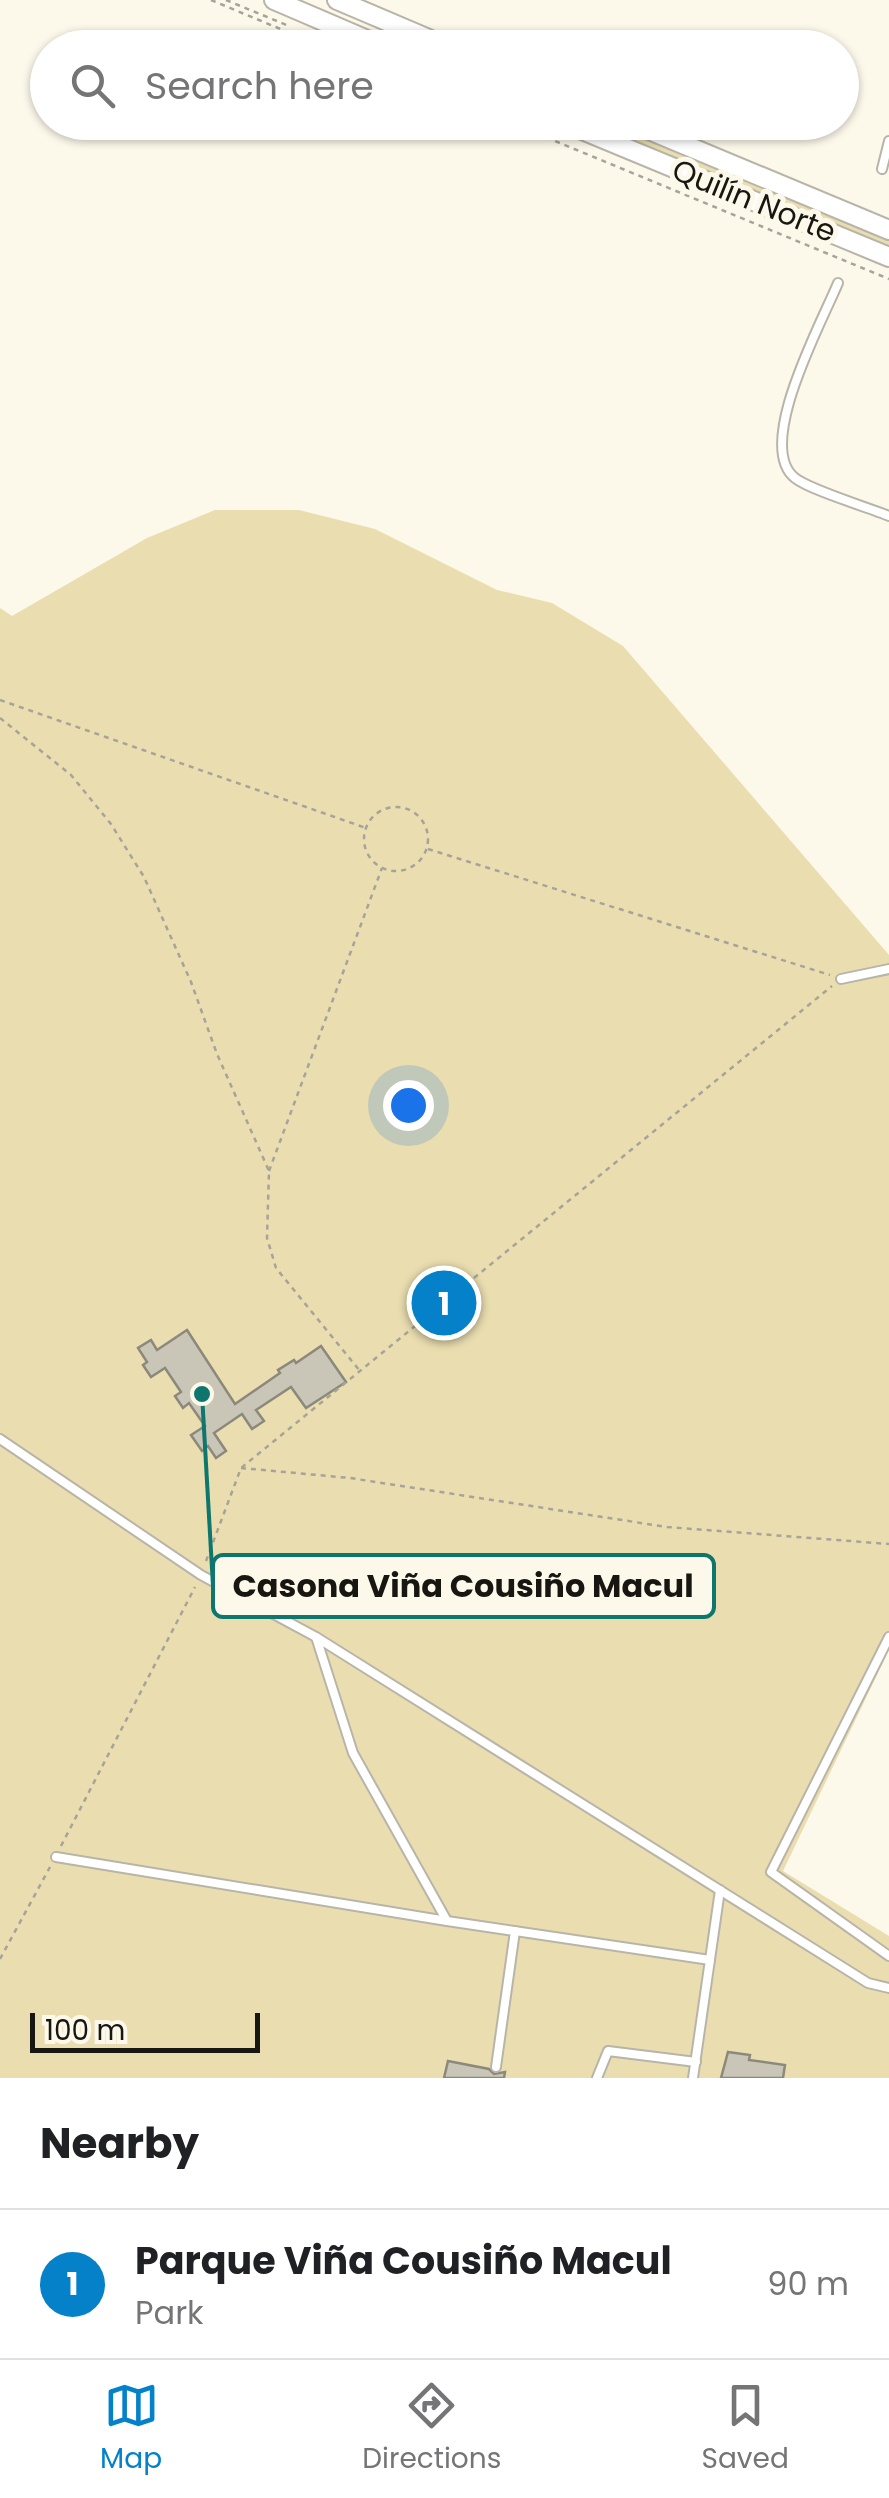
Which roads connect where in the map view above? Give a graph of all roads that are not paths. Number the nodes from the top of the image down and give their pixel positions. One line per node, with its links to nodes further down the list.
1 (274, 0): 3 (street)
2 (336, 0): 4 (street)
3 (344, 30)
4 (407, 30)
5 (608, 140): 10 (street, Quilín Norte)
6 (673, 140): 9 (street, Quilín Norte)
7 (889, 142): 8 (lane)
8 (882, 169)
9 (889, 230)
10 (889, 256)
11 (838, 282): 12 (lane)
12 (889, 516)
13 (889, 969): 14 (lane)
14 (841, 978)
15 (0, 1439): 17 (lane)
16 (889, 1636): 22 (lane)
17 (316, 1637): 19 (lane); 20 (lane)
18 (56, 1857): 20 (lane)
19 (720, 1890): 23 (lane); 24 (lane)
20 (447, 1921): 21 (lane)
21 (515, 1932): 23 (lane); 26 (lane)
22 (889, 1956)
23 (710, 1960): 25 (lane)
24 (889, 1988)
25 (696, 2062): 27 (lane); 28 (lane)
26 (496, 2067)
27 (596, 2078)
28 (693, 2078)

